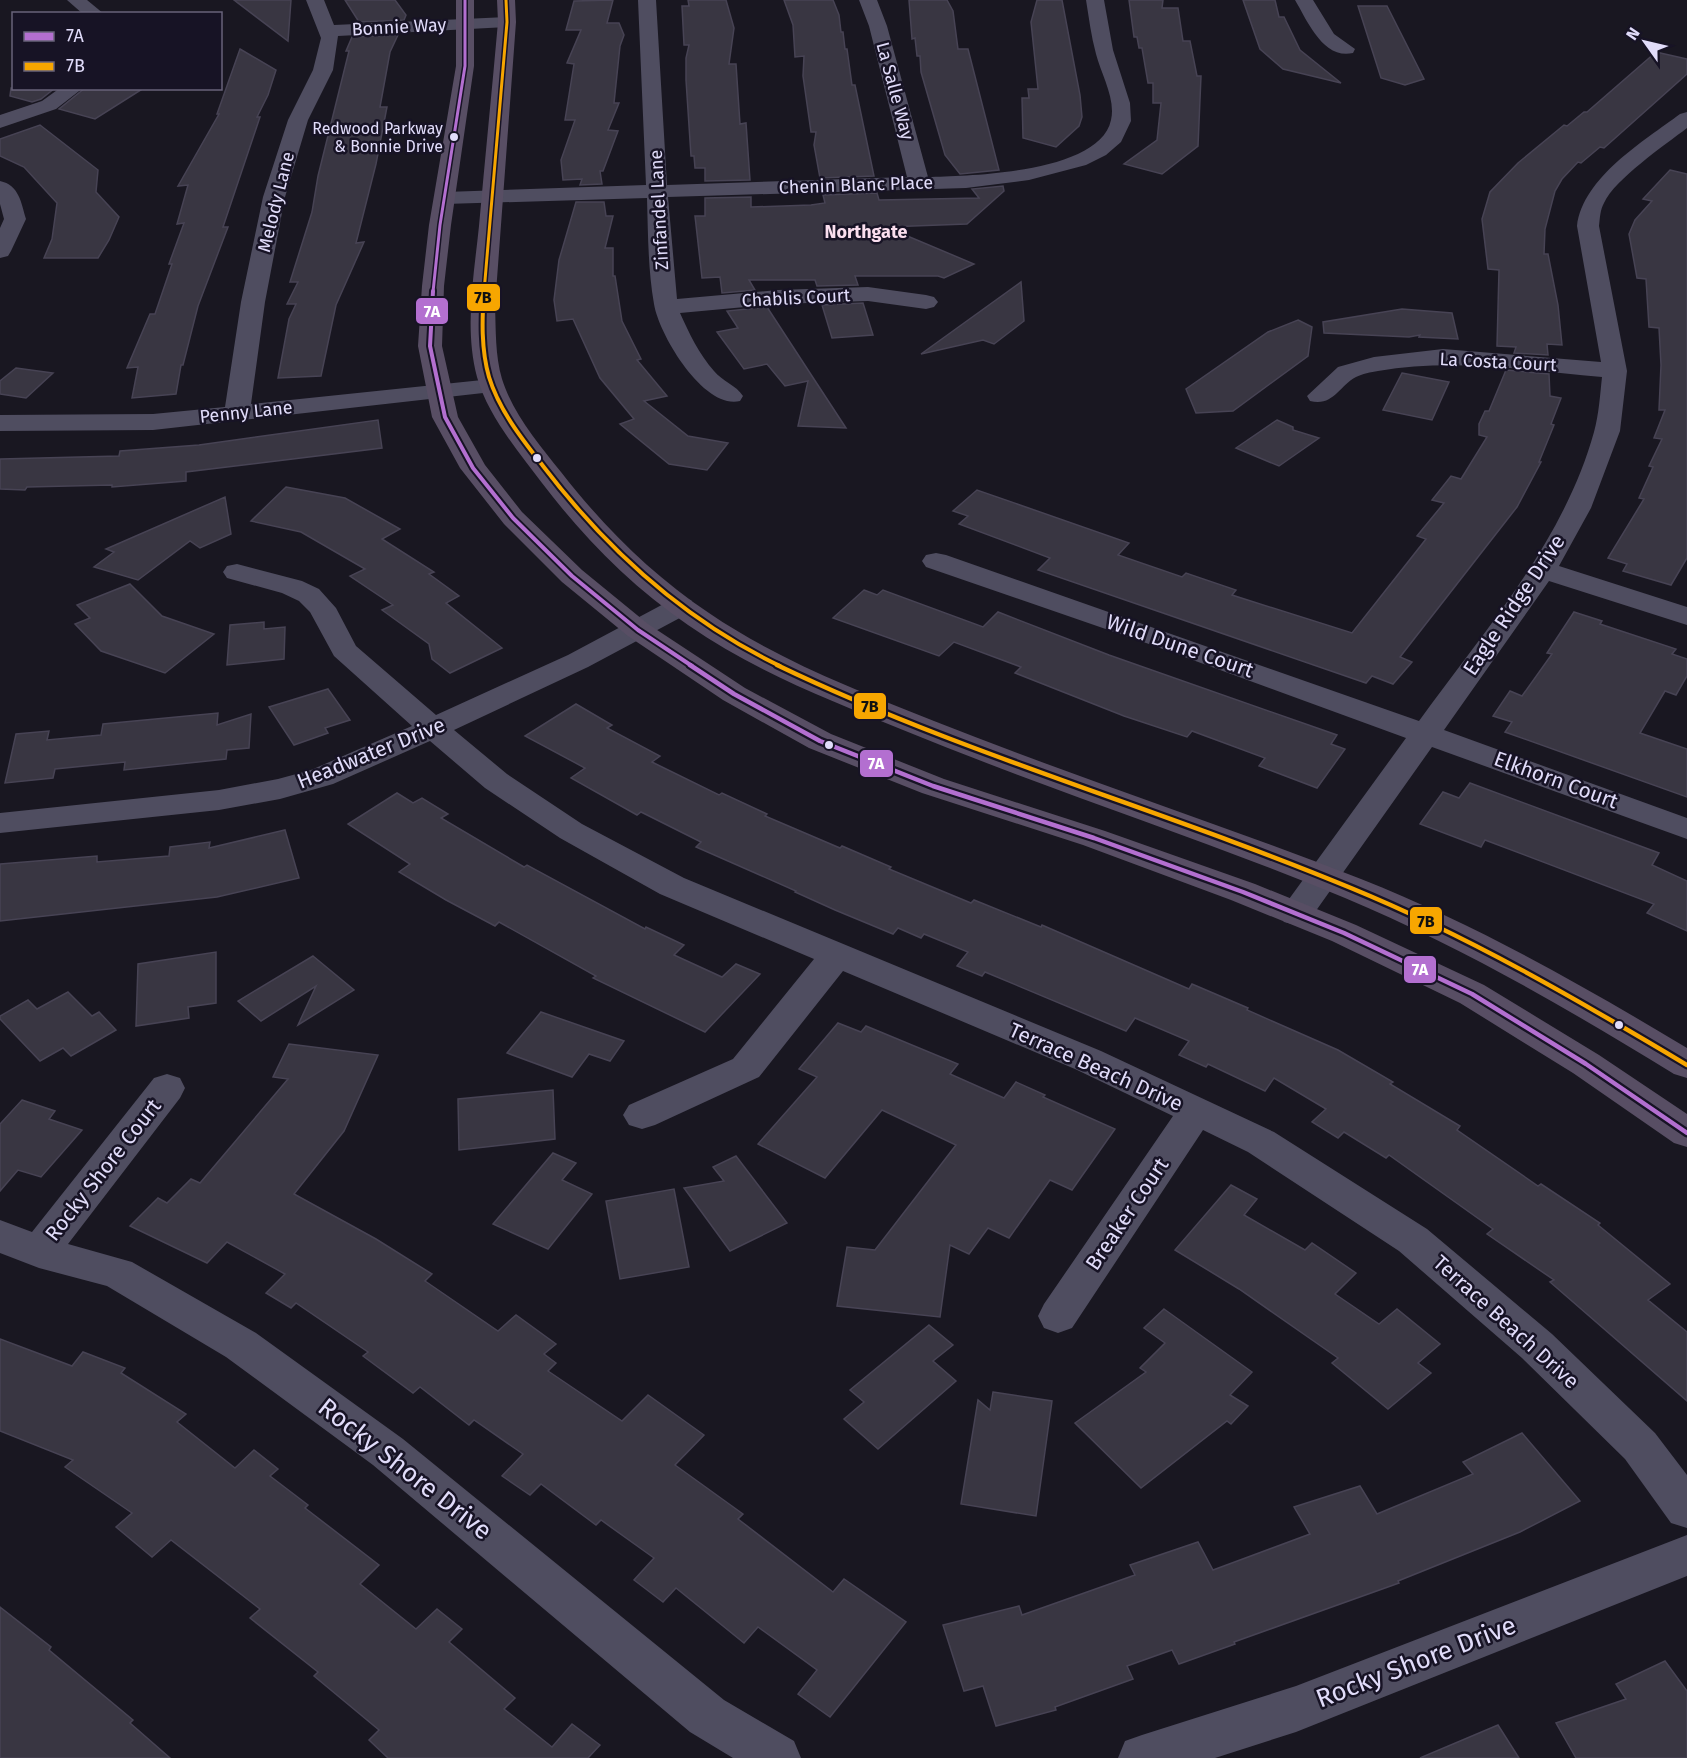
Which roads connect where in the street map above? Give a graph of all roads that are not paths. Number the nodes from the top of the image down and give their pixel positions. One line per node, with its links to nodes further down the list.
1 (76, 0): 9 (street)
2 (315, 0): 11 (street, Melody Lane)
3 (465, 0): 10 (main road)
4 (646, 0): 18 (street, Zinfandel Lane)
5 (868, 0): 16 (street, La Salle Way)
6 (1095, 0): 16 (street, Chenin Blanc Place)
7 (1304, 0): 12 (street)
8 (507, 11): 10 (street, Bonnie Way); 19 (main road)
9 (92, 12)
10 (466, 24): 11 (street, Bonnie Way); 20 (main road)
11 (327, 31): 29 (street, Melody Lane)
12 (1346, 49)
13 (71, 90): 14 (street)
14 (0, 122)
15 (1681, 129): 24 (street, Eagle Ridge Drive)
16 (919, 182): 18 (street, Chenin Blanc Place)
17 (0, 187): 21 (street)
18 (658, 191): 19 (street, Chenin Blanc Place); 23 (street, Zinfandel Lane)
19 (491, 196): 20 (street, Chenin Blanc Place); 25 (main road)
20 (446, 198): 26 (main road)
21 (0, 250)
22 (926, 302): 23 (street, Chablis Court)
23 (666, 307): 27 (street, Zinfandel Lane)
24 (1615, 371): 28 (street, La Costa Court); 32 (street, Eagle Ridge Drive)
25 (492, 386): 26 (street, Penny Lane); 34 (main road)
26 (439, 392): 29 (street, Penny Lane); 36 (main road)
27 (730, 396)
28 (1319, 396)
29 (237, 413): 30 (street, Penny Lane)
30 (0, 423)
31 (936, 561): 38 (street, Wild Dune Court)
32 (1543, 570): 35 (street); 38 (street, Eagle Ridge Drive)
33 (237, 572): 37 (street, Terrace Beach Drive)
34 (681, 606): 36 (street, Headwater Drive); 41 (main road)
35 (1687, 616)
36 (638, 630): 37 (street, Headwater Drive); 42 (main road)
37 (434, 728): 39 (street, Headwater Drive); 43 (street, Terrace Beach Drive)
38 (1425, 733): 40 (street, Elkhorn Court); 41 (street, Eagle Ridge Drive)
39 (0, 823)
40 (1687, 829)
41 (1322, 877): 42 (street, Eagle Ridge Drive); 44 (main road)
42 (1296, 914): 48 (main road)
43 (836, 956): 46 (street, Terrace Beach Drive); 47 (street)
44 (1687, 1065)
45 (167, 1088): 50 (street, Rocky Shore Court)
46 (1196, 1111): 51 (street, Breaker Court); 52 (street, Terrace Beach Drive)
47 (642, 1115)
48 (1687, 1133)
49 (0, 1236): 50 (street, Rocky Shore Drive)
50 (39, 1252): 54 (street, Rocky Shore Drive)
51 (1058, 1316)
52 (1687, 1509)
53 (1687, 1555): 55 (street, Rocky Shore Drive)
54 (777, 1758)
55 (1142, 1758)

